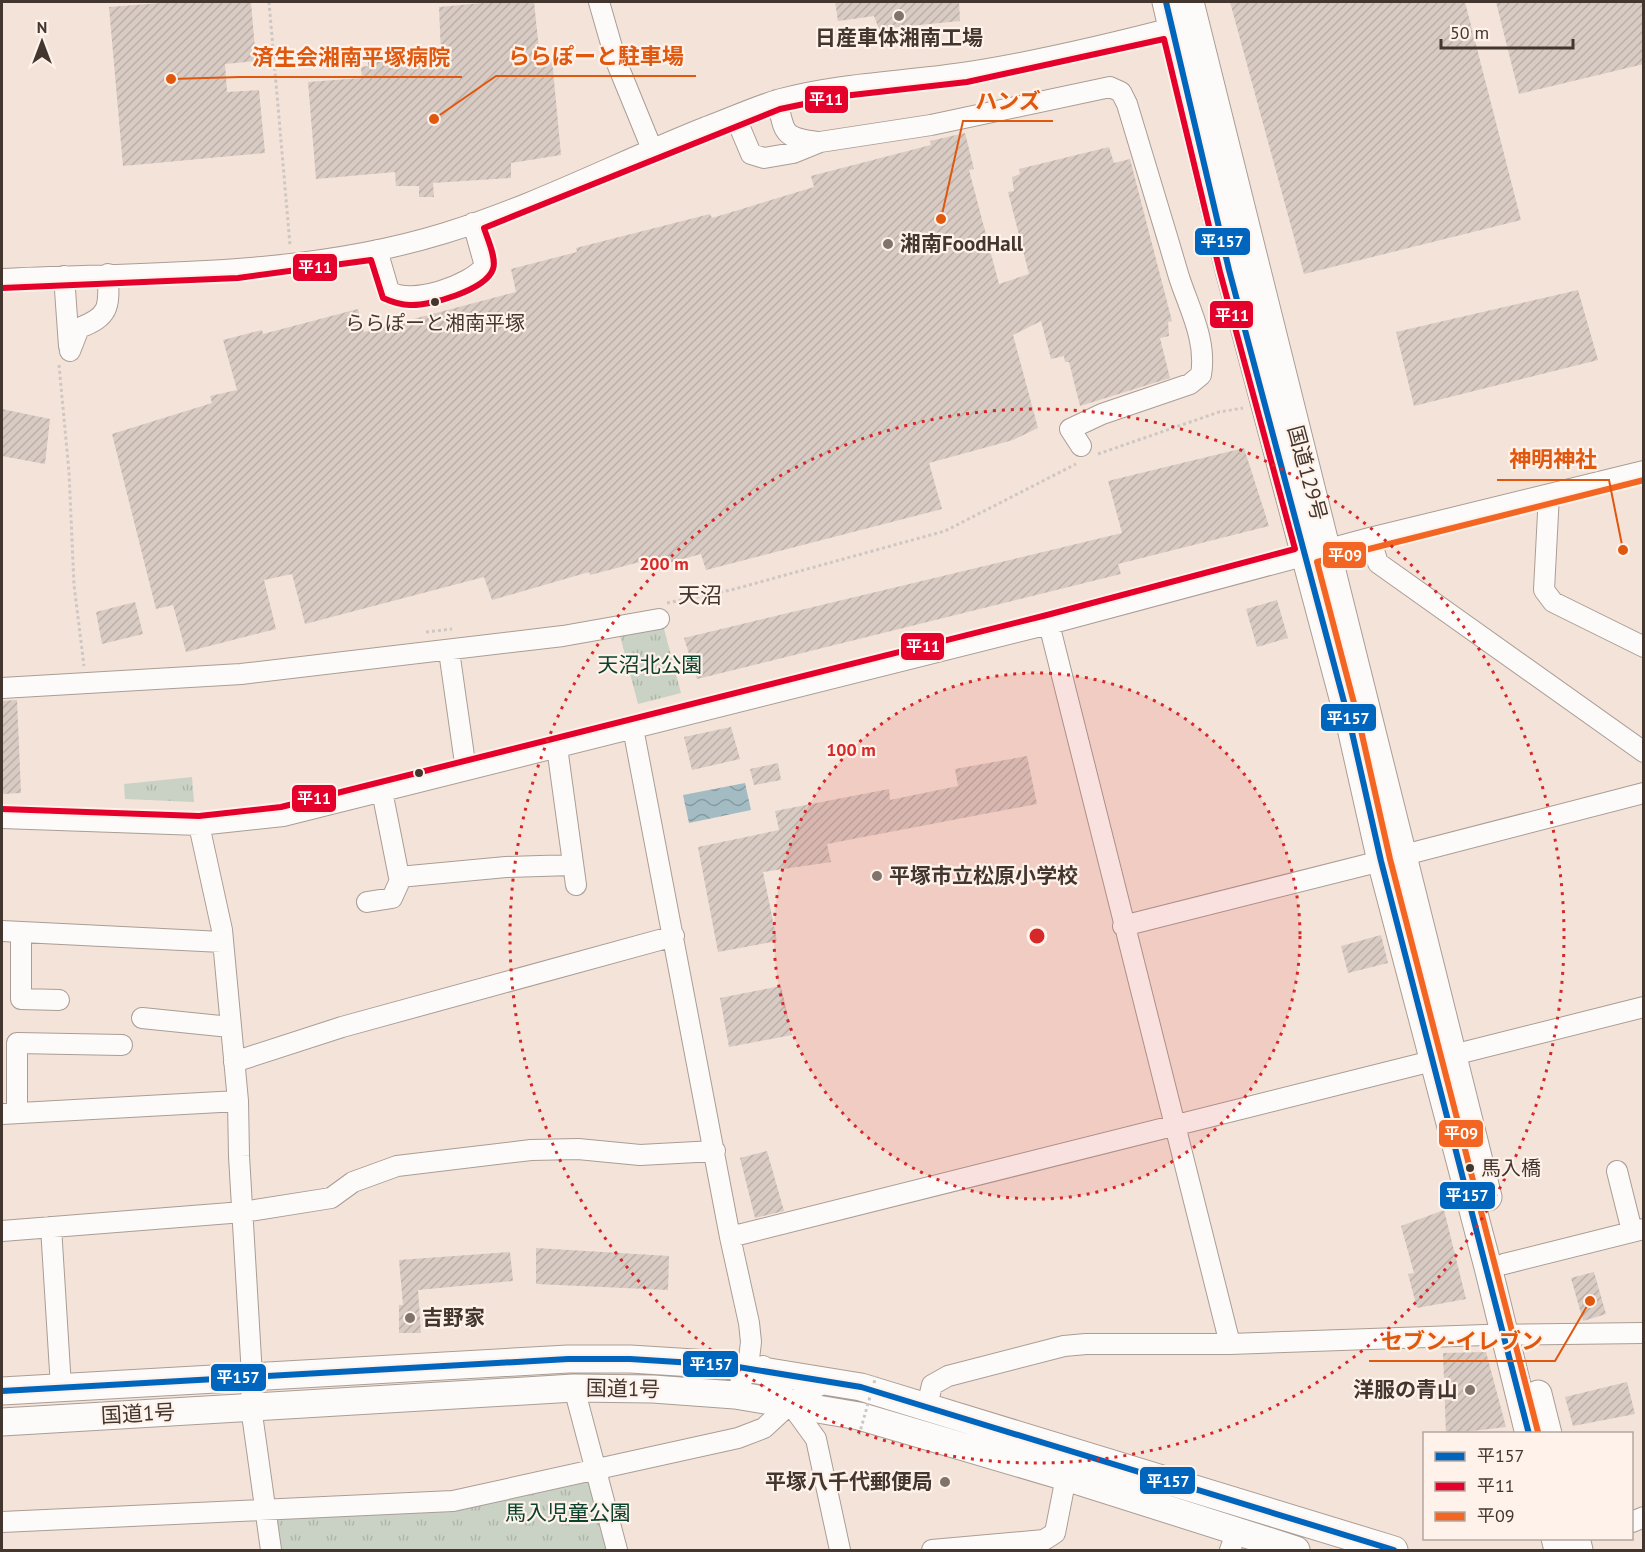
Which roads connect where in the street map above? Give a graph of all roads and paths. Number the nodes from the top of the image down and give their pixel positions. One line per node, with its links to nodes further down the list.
1 (269, 2): 10 (path)
2 (599, 2): 8 (street)
3 (1166, 2): 4 (highway, 国道129号)
4 (1186, 17): 5 (street); 21 (highway, 国道129号)
5 (777, 100): 6 (street); 7 (street)
6 (735, 116): 7 (street); 8 (street)
7 (820, 142): 17 (street)
8 (652, 148): 9 (street)
9 (472, 223): 11 (street); 11 (street)
10 (291, 249)
11 (377, 250): 12 (street)
12 (108, 274): 13 (street); 13 (street)
13 (64, 276): 14 (street)
14 (2, 279)
15 (58, 359): 28 (path)
16 (1249, 406): 17 (path)
17 (1083, 455): 22 (path)
18 (1644, 471): 19 (street)
19 (1549, 494): 20 (street); 26 (street)
20 (1370, 538): 21 (street); 32 (street)
21 (1316, 552): 23 (street); 38 (highway, 国道129号)
22 (663, 611): 27 (street)
23 (1049, 624): 30 (street); 43 (street)
24 (453, 629): 25 (path)
25 (420, 634)
26 (1644, 647)
27 (449, 651): 29 (street); 33 (street)
28 (90, 670)
29 (2, 688)
30 (633, 728): 31 (street); 45 (street)
31 (557, 747): 33 (street); 39 (street)
32 (1644, 752)
33 (466, 770): 34 (street)
34 (382, 791): 37 (street); 40 (street)
35 (1644, 793): 38 (street)
36 (2, 818): 37 (street)
37 (199, 825): 46 (street)
38 (1392, 858): 43 (street); 53 (highway, 国道129号)
39 (572, 865): 40 (street); 41 (street)
40 (402, 876): 42 (street)
41 (576, 885)
42 (367, 902)
43 (1123, 926): 57 (street)
44 (11, 932): 46 (street); 47 (street)
45 (674, 936): 54 (street); 58 (street)
46 (222, 942): 50 (street)
47 (59, 1000)
48 (1644, 1007): 53 (street)
49 (142, 1018): 50 (street)
50 (230, 1027): 54 (street)
51 (122, 1045): 52 (street)
52 (9, 1058): 56 (street)
53 (1442, 1058): 57 (street); 65 (highway, 国道129号); 67 (highway, 国道129号)
54 (234, 1062): 55 (street)
55 (238, 1101): 56 (street); 60 (street)
56 (9, 1114)
57 (1173, 1125): 64 (street); 68 (street)
58 (715, 1150): 60 (street); 64 (street)
59 (1617, 1171): 62 (street)
60 (243, 1212): 61 (street); 70 (street)
61 (51, 1227): 63 (street); 72 (street)
62 (1638, 1230): 65 (street)
63 (2, 1231)
64 (730, 1237): 69 (street)
65 (1504, 1264): 67 (highway, 国道129号)
66 (1644, 1333): 67 (street)
67 (1513, 1335): 68 (street); 80 (highway, 国道129号); 81 (highway, 国道129号)
68 (1230, 1344): 77 (street)
69 (755, 1360): 70 (highway, 国道1号); 75 (street); 76 (highway, 国道1号); 76 (street)
70 (252, 1376): 72 (highway, 国道1号); 78 (street)
71 (876, 1376): 82 (path, bridge)
72 (61, 1387): 74 (highway, 国道1号)
73 (574, 1388): 75 (highway, 国道1号); 78 (highway, 国道1号); 83 (street)
74 (2, 1391)
75 (735, 1395): 76 (highway, 国道1号)
76 (809, 1400): 77 (highway, 国道1号); 83 (street); 84 (highway, 国道1号); 90 (street)
77 (927, 1406): 93 (highway, 国道1号)
78 (251, 1407): 79 (highway, 国道1号); 85 (street)
79 (2, 1422)
80 (1529, 1432)
81 (1547, 1432)
82 (859, 1435)
83 (594, 1468): 85 (street); 89 (street)
84 (1066, 1477): 87 (highway, 国道1号); 91 (street)
85 (265, 1510): 86 (street); 88 (street)
86 (2, 1522)
87 (1233, 1541): 92 (highway, 国道1号)
88 (271, 1551)
89 (617, 1551)
90 (840, 1551)
91 (932, 1551)
92 (1296, 1551)
93 (1394, 1551)

